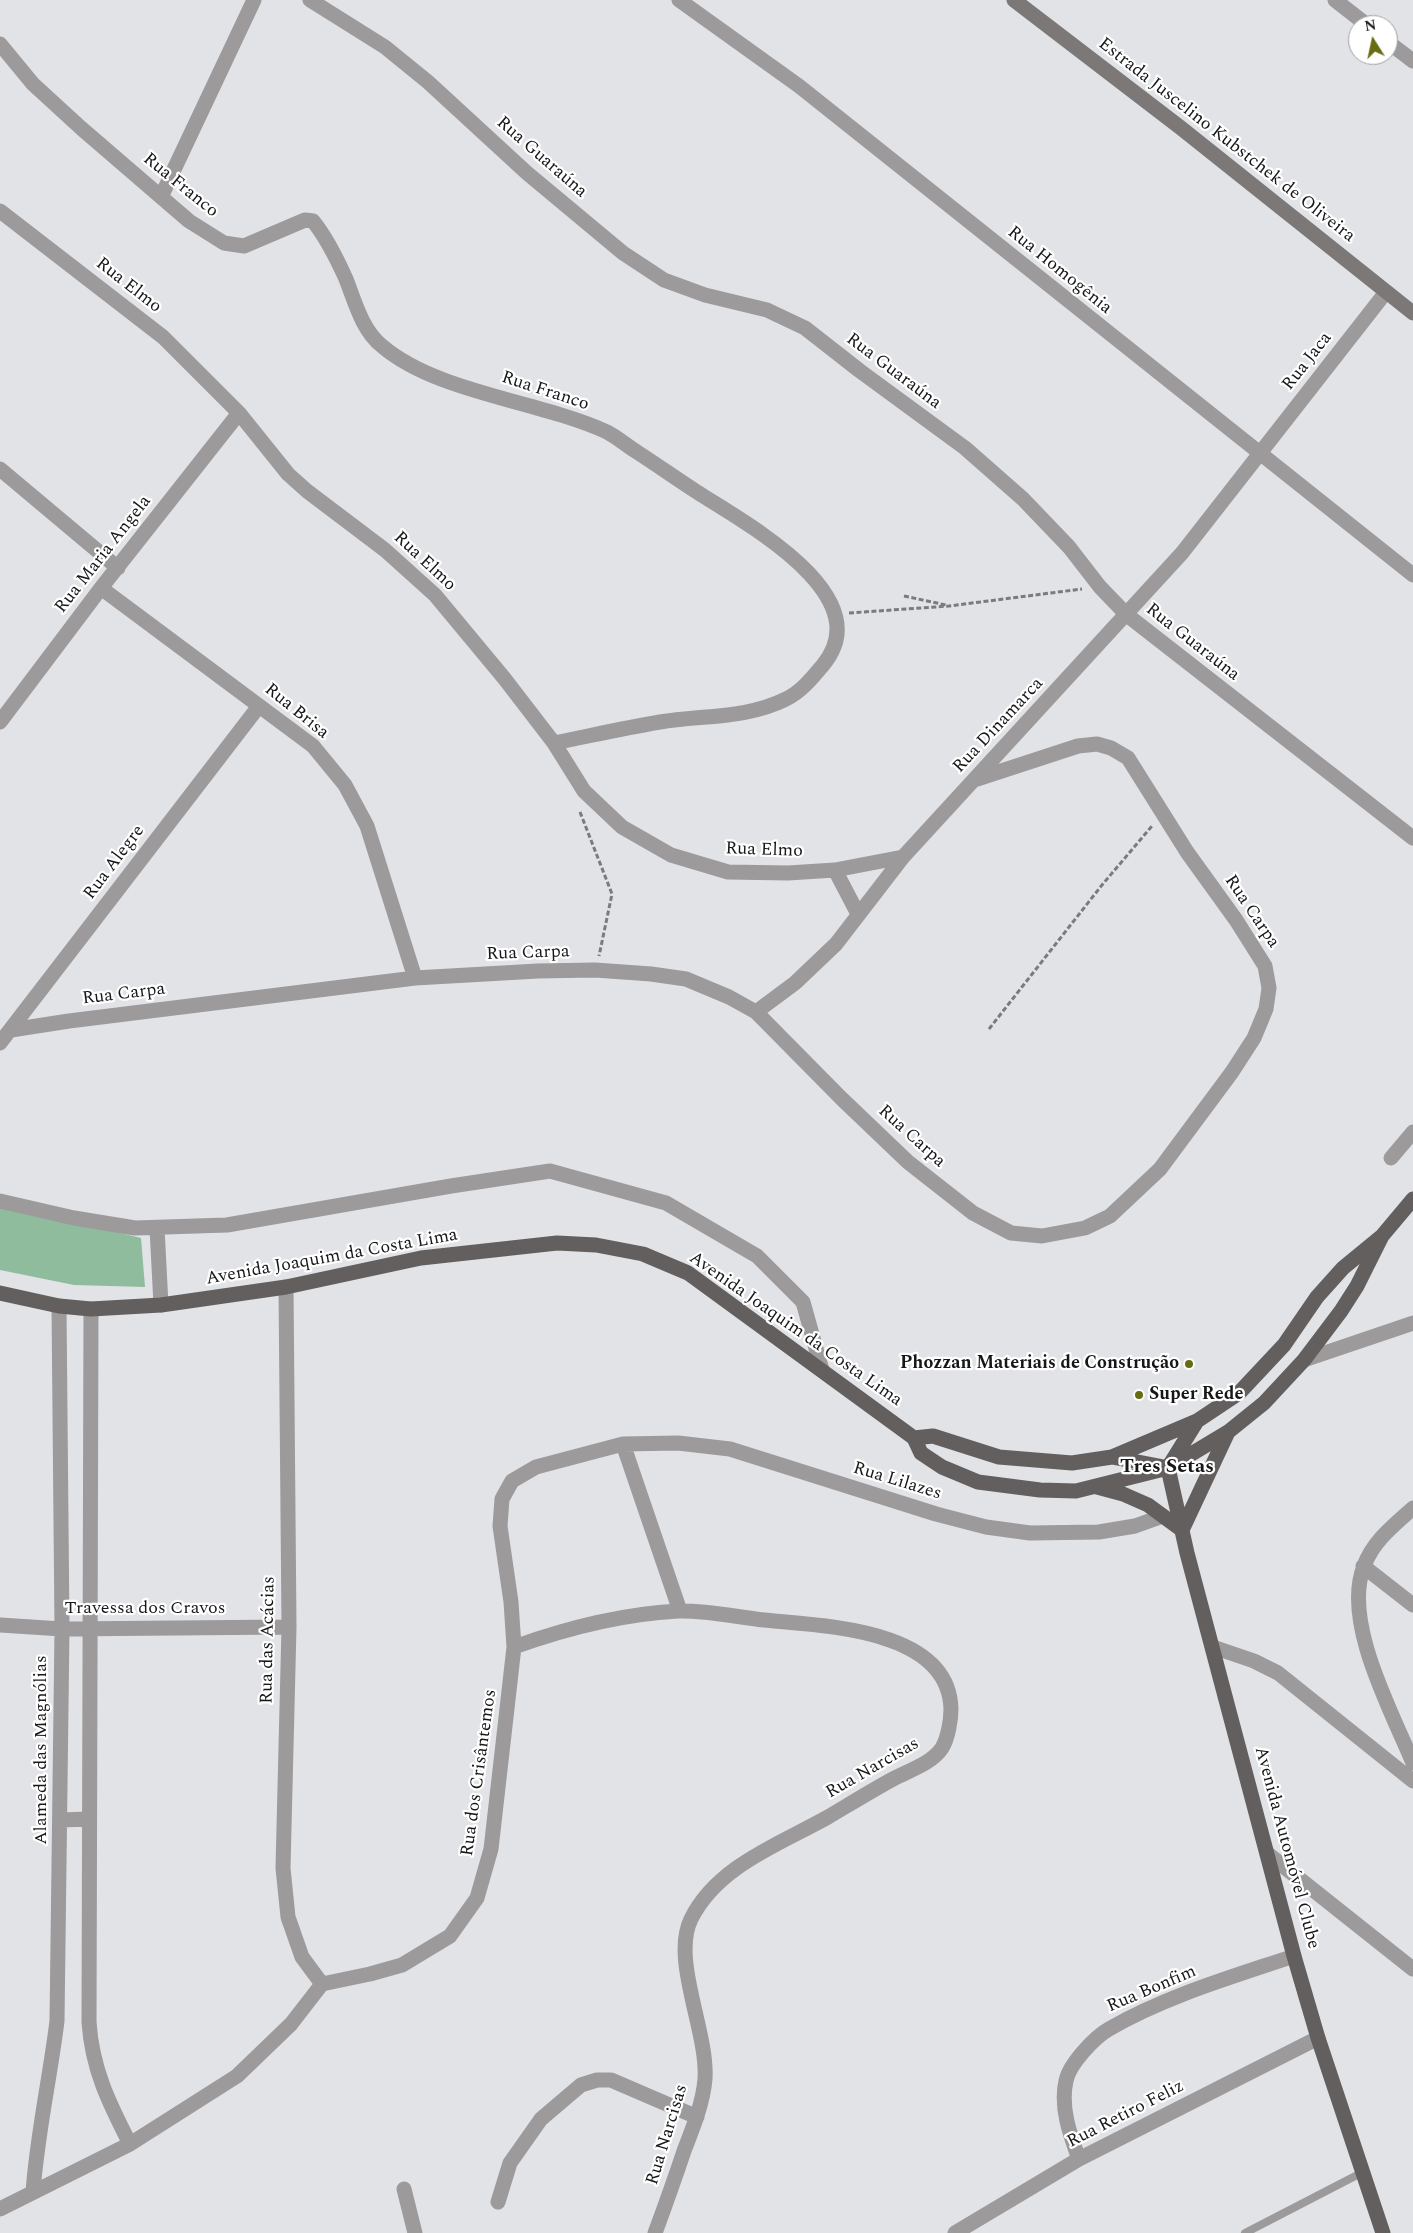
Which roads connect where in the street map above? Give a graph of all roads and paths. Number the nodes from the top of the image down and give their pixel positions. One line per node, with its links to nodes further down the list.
1 (254, 0): 10 (street)
2 (310, 0): 19 (street, Rua Guaraúna)
3 (679, 0): 15 (street, Rua Homogênia)
4 (1014, 0): 12 (street, Estrada Juscelino Kubstchek de Oliveira)
5 (1335, 0): 6 (street)
6 (1354, 15)
7 (0, 44): 10 (street, Rua Franco)
8 (1398, 50): 9 (street)
9 (1413, 62)
10 (161, 197): 23 (street, Rua Franco)
11 (0, 211): 14 (street, Rua Elmo)
12 (1386, 292): 13 (street, Estrada Juscelino Kubstchek de Oliveira); 15 (street, Rua Jaca)
13 (1413, 313)
14 (240, 414): 17 (street, Rua Maria Angela); 27 (street, Rua Elmo)
15 (1260, 455): 18 (street, Rua Homogênia); 24 (street, Rua Dinamarca)
16 (0, 469): 17 (street)
17 (118, 568): 20 (street, Rua Maria Angela)
18 (1413, 575)
19 (1100, 587): 22 (path); 24 (street, Rua Guaraúna)
20 (101, 588): 25 (street, Rua Brisa); 26 (street, Rua Maria Angela)
21 (904, 596): 22 (path)
22 (949, 606): 23 (path)
23 (836, 614): 27 (street, Rua Franco)
24 (1127, 615): 28 (street, Rua Dinamarca); 31 (street, Rua Guaraúna)
25 (259, 706): 36 (street, Rua Brisa); 39 (street, Rua Alegre)
26 (1, 720)
27 (554, 743): 33 (street, Rua Elmo)
28 (977, 779): 30 (street, Rua Carpa); 32 (street, Rua Dinamarca)
29 (578, 806): 35 (path)
30 (1162, 814): 37 (street, Rua Carpa); 38 (path)
31 (1413, 838)
32 (903, 857): 33 (street, Rua Elmo); 34 (street, Rua Dinamarca)
33 (835, 870): 34 (street)
34 (858, 914): 37 (street, Rua Dinamarca)
35 (595, 970): 36 (street, Rua Carpa); 37 (street, Rua Carpa)
36 (415, 978): 39 (street, Rua Carpa)
37 (756, 1012)
38 (989, 1029)
39 (11, 1030): 40 (street, Rua Alegre)
40 (0, 1043)
41 (1413, 1132): 42 (street)
42 (1391, 1158)
43 (1413, 1199): 46 (main road, Avenida Joaquim da Costa Lima)
44 (0, 1200): 45 (street)
45 (157, 1228): 49 (street); 54 (street)
46 (1382, 1236): 53 (main road, Avenida Joaquim da Costa Lima); 55 (main road, Avenida Joaquim da Costa Lima)
47 (286, 1287): 49 (main road, Avenida Joaquim da Costa Lima); 54 (main road, Avenida Joaquim da Costa Lima); 69 (street, Rua das Acácias)
48 (0, 1293): 50 (main road, Avenida Joaquim da Costa Lima)
49 (161, 1305): 51 (main road, Avenida Joaquim da Costa Lima)
50 (59, 1306): 51 (main road, Avenida Joaquim da Costa Lima); 70 (street, Alameda das Magnólias)
51 (91, 1309): 71 (street)
52 (1413, 1322): 53 (street)
53 (1304, 1360): 56 (main road, Avenida Joaquim da Costa Lima)
54 (822, 1370): 57 (main road, Avenida Joaquim da Costa Lima)
55 (1197, 1421): 59 (main road, Avenida Joaquim da Costa Lima); 60 (main road)
56 (1228, 1432): 60 (main road, Avenida Joaquim da Costa Lima); 64 (main road)
57 (914, 1438): 59 (main road, Avenida Joaquim da Costa Lima); 61 (main road, Avenida Joaquim da Costa Lima)
58 (623, 1444): 63 (street, Rua Lilazes); 67 (street); 72 (street, Rua Lilazes)
59 (1112, 1457): 60 (main road)
60 (1168, 1468): 61 (main road, Avenida Joaquim da Costa Lima); 64 (main road, Avenida Automóvel Clube)
61 (1096, 1487): 63 (main road)
62 (1413, 1508): 65 (street)
63 (1162, 1516): 64 (main road)
64 (1182, 1530): 73 (main road, Avenida Automóvel Clube)
65 (1364, 1566): 66 (street); 74 (street)
66 (1413, 1605)
67 (680, 1611): 72 (street, Rua Narcisas); 83 (street, Rua Narcisas)
68 (0, 1625): 70 (street, Travessa dos Cravos)
69 (289, 1627): 71 (street, Travessa dos Cravos); 81 (street, Rua das Acácias)
70 (62, 1629): 71 (street, Travessa dos Cravos); 77 (street, Alameda das Magnólias)
71 (91, 1629): 76 (street)
72 (514, 1647): 81 (street, Rua dos Crisântemos)
73 (1213, 1647): 75 (street); 78 (main road, Avenida Automóvel Clube)
74 (1413, 1762)
75 (1413, 1781)
76 (89, 1819): 77 (street); 84 (street)
77 (61, 1820): 88 (street, Alameda das Magnólias)
78 (1268, 1854): 79 (main road, Avenida Automóvel Clube); 80 (street)
79 (1294, 1956): 82 (main road, Avenida Automóvel Clube); 85 (street, Rua Bonfim)
80 (1413, 1969)
81 (322, 1984): 84 (street)
82 (1318, 2038): 85 (street, Rua Retiro Feliz); 86 (main road, Avenida Automóvel Clube)
83 (697, 2117): 89 (street); 92 (street, Rua Narcisas)
84 (130, 2144): 88 (street)
85 (1079, 2159): 93 (street, Rua Retiro Feliz)
86 (1363, 2172): 94 (lane); 95 (main road, Avenida Automóvel Clube)
87 (404, 2189): 91 (street)
88 (33, 2192): 90 (street)
89 (498, 2202)
90 (0, 2209)
91 (414, 2233)
92 (655, 2233)
93 (955, 2233)
94 (1245, 2233)
95 (1383, 2233)

